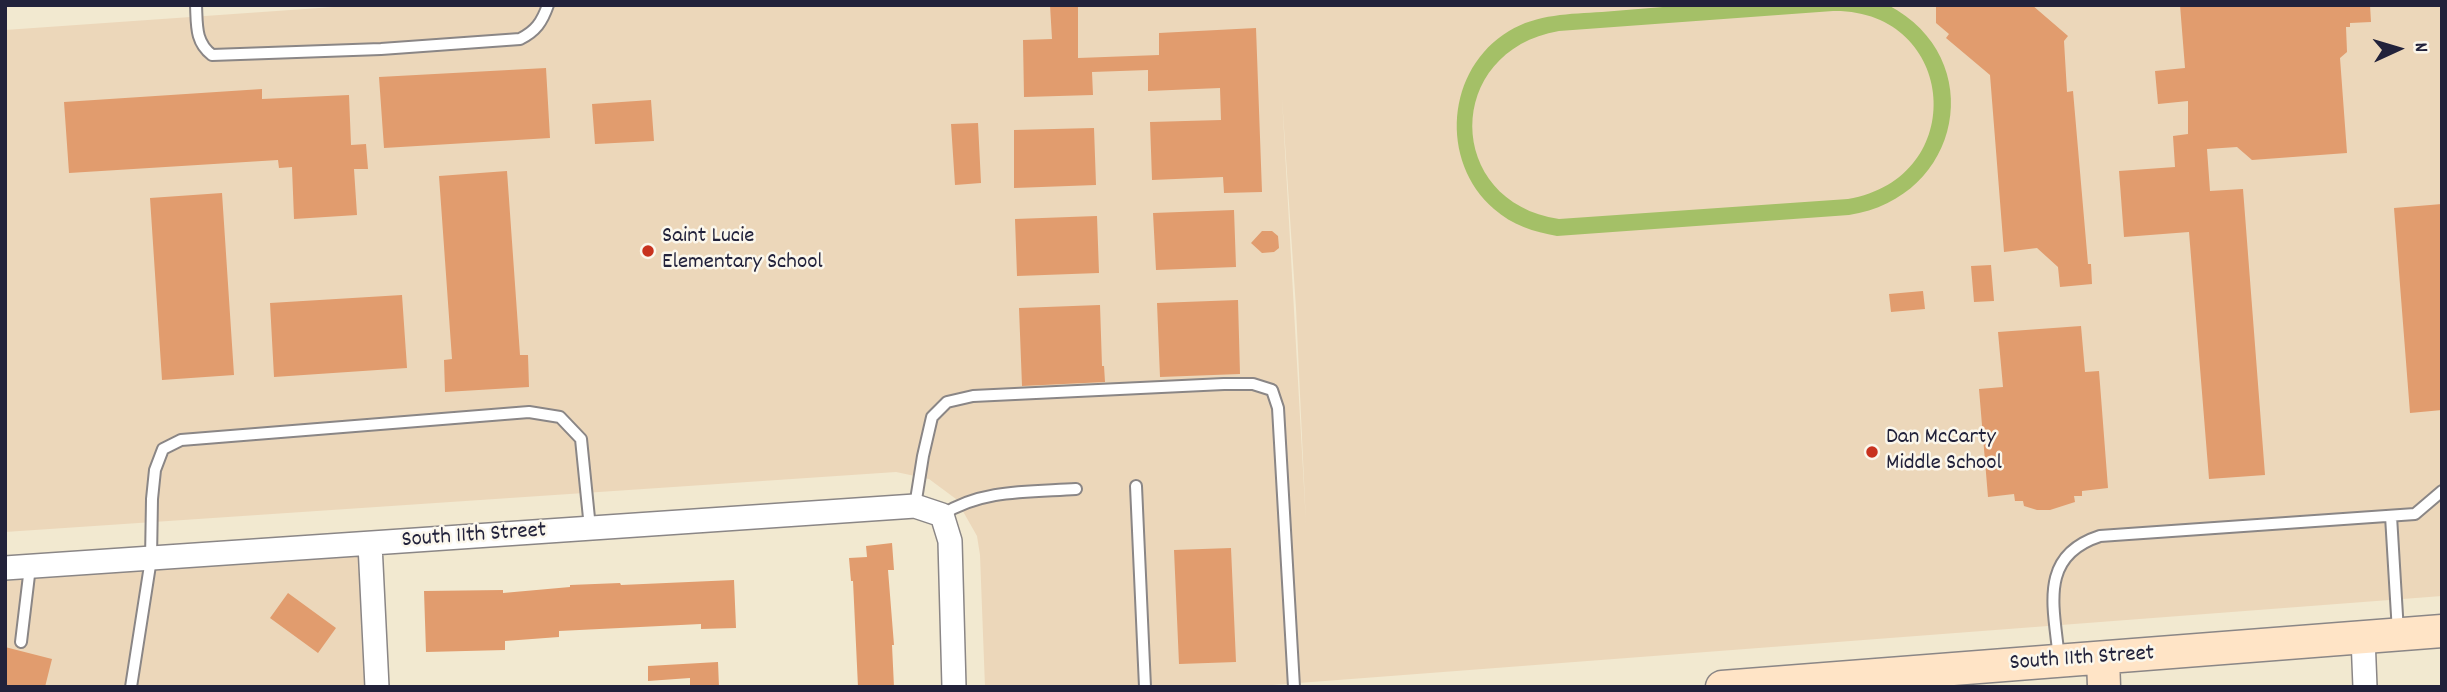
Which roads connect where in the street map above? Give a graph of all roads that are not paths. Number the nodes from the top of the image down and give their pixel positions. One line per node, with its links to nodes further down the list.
1 (196, 5): 2 (lane)
2 (548, 5)
3 (1136, 486): 24 (lane)
4 (1076, 489): 7 (lane)
5 (2442, 491): 8 (lane)
6 (915, 506): 7 (street, South 11th Street); 9 (street, South 11th Street); 25 (lane)
7 (942, 514): 23 (street)
8 (2390, 516): 15 (lane); 18 (lane)
9 (590, 528): 10 (street, South 11th Street); 11 (lane)
10 (370, 544): 11 (street, South 11th Street); 22 (street)
11 (151, 559): 12 (street, South 11th Street); 21 (lane)
12 (30, 566): 13 (street, South 11th Street); 17 (lane)
13 (5, 568)
14 (2442, 631): 15 (street, South 11th Street)
15 (2399, 634): 16 (street, South 11th Street)
16 (2363, 637): 19 (street, South 11th Street); 27 (street)
17 (21, 642)
18 (2059, 662): 19 (street, South 11th Street); 20 (street, South 11th Street)
19 (2104, 673)
20 (1815, 683): 26 (street, South 11th Street)
21 (131, 687)
22 (377, 687)
23 (954, 687)
24 (1145, 687)
25 (1294, 687)
26 (1722, 687)
27 (2365, 687)

